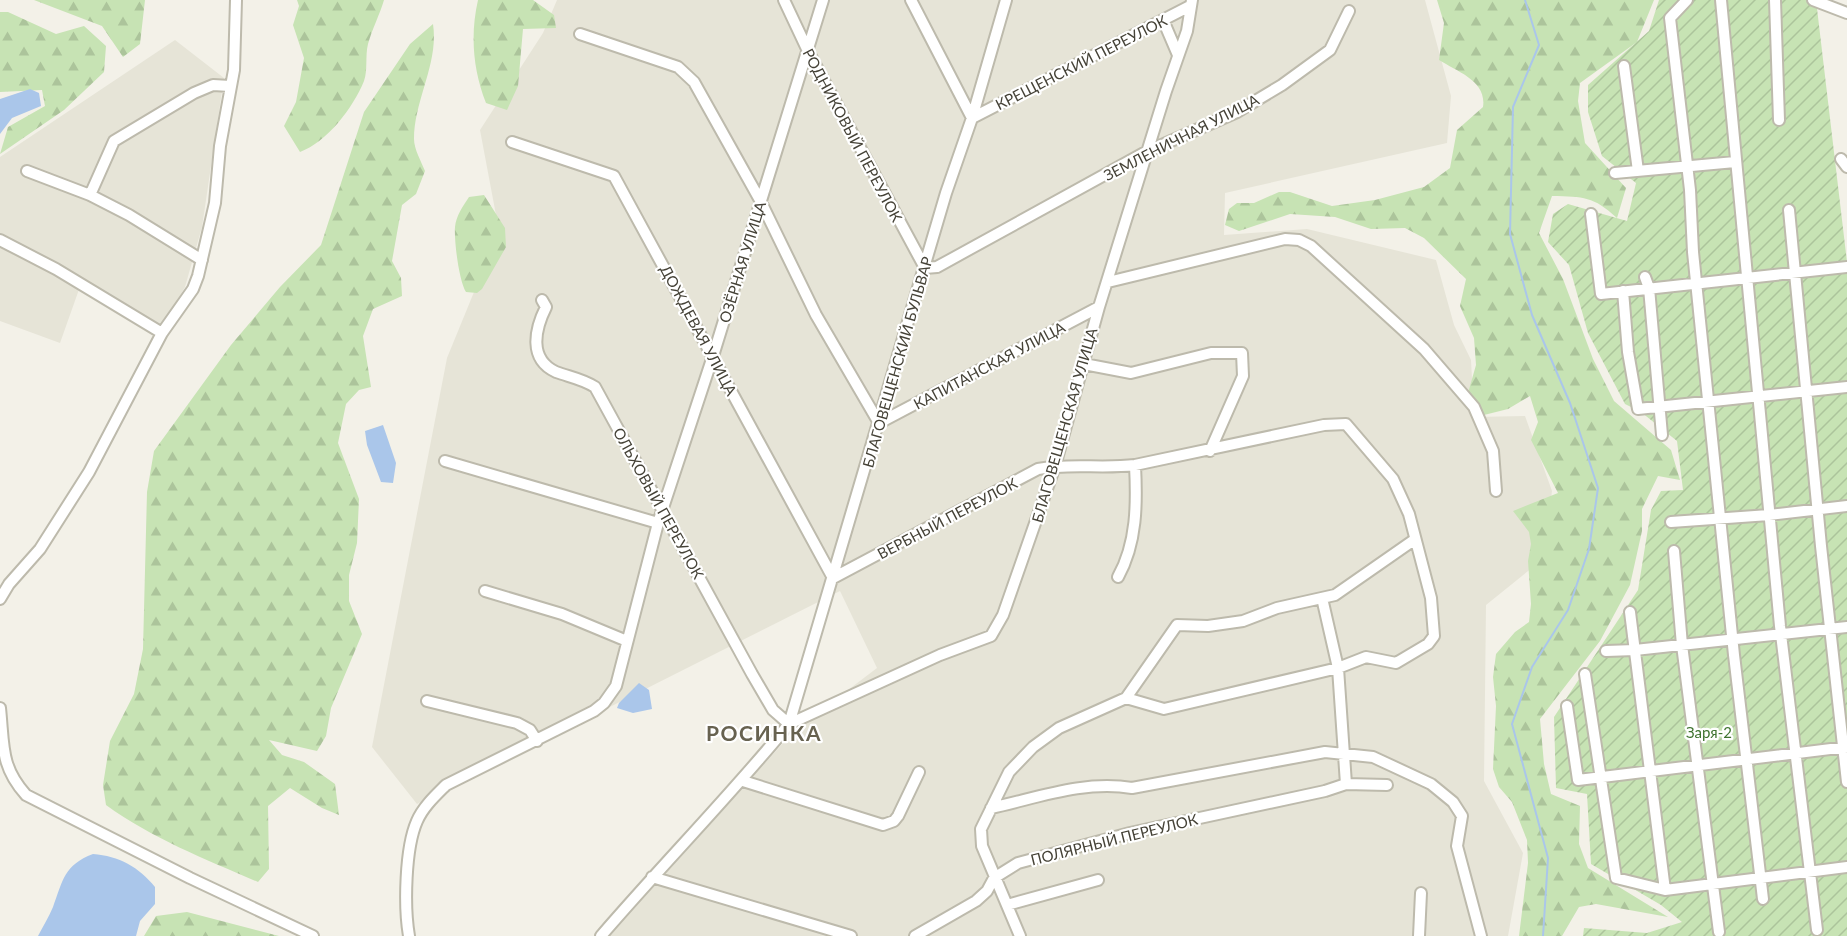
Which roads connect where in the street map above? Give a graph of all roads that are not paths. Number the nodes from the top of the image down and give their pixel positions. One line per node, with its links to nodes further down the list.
1 (236, 0): 18 (street)
2 (784, 0): 15 (street, РОДНИКОВЫЙ ПЕРЕУЛОК)
3 (823, 0): 15 (street, ОЗЁРНАЯ УЛИЦА)
4 (911, 0): 19 (street)
5 (1006, 0): 19 (street, БЛАГОВЕЩЕНСКИЙ БУЛЬВАР)
6 (1687, 0): 24 (street)
7 (1721, 0): 23 (street)
8 (1775, 0): 20 (street)
9 (1813, 0): 12 (street)
10 (1191, 3): 13 (street, КРЕЩЕНСКИЙ ПЕРЕУЛОК); 16 (street, БЛАГОВЕЩЕНСКАЯ УЛИЦА)
11 (1349, 11): 22 (street, ЗЕМЛЕНИЧНАЯ УЛИЦА)
12 (1847, 13)
13 (1163, 20): 16 (street); 19 (street, КРЕЩЕНСКИЙ ПЕРЕУЛОК)
14 (580, 34): 29 (street)
15 (808, 51): 29 (street, ОЗЁРНАЯ УЛИЦА); 35 (street, РОДНИКОВЫЙ ПЕРЕУЛОК)
16 (1178, 55): 22 (street, БЛАГОВЕЩЕНСКАЯ УЛИЦА)
17 (1624, 66): 26 (street)
18 (231, 86): 28 (street); 33 (street)
19 (972, 118): 35 (street, БЛАГОВЕЩЕНСКИЙ БУЛЬВАР)
20 (1779, 120)
21 (512, 142): 46 (street, ДОЖДЕВАЯ УЛИЦА)
22 (1146, 152): 35 (street, ЗЕМЛЕНИЧНАЯ УЛИЦА); 39 (street, БЛАГОВЕЩЕНСКАЯ УЛИЦА)
23 (1735, 162): 24 (street); 38 (street)
24 (1686, 164): 26 (street); 40 (street)
25 (27, 171): 28 (street)
26 (1638, 171): 27 (street)
27 (1615, 173)
28 (90, 195): 33 (street)
29 (760, 200): 46 (street, ОЗЁРНАЯ УЛИЦА); 53 (street)
30 (1789, 210): 36 (street)
31 (1591, 214): 42 (street)
32 (0, 240): 45 (street)
33 (202, 260): 45 (street)
34 (1847, 267): 36 (street)
35 (925, 268): 53 (street, БЛАГОВЕЩЕНСКИЙ БУЛЬВАР)
36 (1793, 274): 38 (street); 49 (street)
37 (1645, 277): 41 (street)
38 (1746, 278): 40 (street); 50 (street)
39 (1108, 282): 44 (street, БЛАГОВЕЩЕНСКАЯ УЛИЦА); 59 (street)
40 (1697, 282): 41 (street); 51 (street)
41 (1649, 288): 42 (street); 52 (street)
42 (1623, 291): 52 (street)
43 (542, 300): 62 (street, ОЛЬХОВЫЙ ПЕРЕУЛОК)
44 (1099, 307): 47 (street, БЛАГОВЕЩЕНСКАЯ УЛИЦА); 53 (street, КАПИТАНСКАЯ УЛИЦА)
45 (162, 333): 73 (street)
46 (714, 356): 62 (street, ОЗЁРНАЯ УЛИЦА); 70 (street, ДОЖДЕВАЯ УЛИЦА)
47 (1084, 364): 55 (street); 58 (street, БЛАГОВЕЩЕНСКАЯ УЛИЦА)
48 (1847, 387): 49 (street)
49 (1806, 392): 50 (street); 61 (street)
50 (1757, 396): 51 (street); 63 (street)
51 (1709, 401): 52 (street); 64 (street)
52 (1661, 406): 54 (street)
53 (879, 423): 70 (street, БЛАГОВЕЩЕНСКИЙ БУЛЬВАР)
54 (1662, 435)
55 (1210, 451): 57 (street, ВЕРБНЫЙ ПЕРЕУЛОК); 67 (street, ВЕРБНЫЙ ПЕРЕУЛОК)
56 (445, 462): 66 (street)
57 (1135, 465): 58 (street, ВЕРБНЫЙ ПЕРЕУЛОК); 69 (street)
58 (1055, 466): 70 (street, ВЕРБНЫЙ ПЕРЕУЛОК); 89 (street, БЛАГОВЕЩЕНСКАЯ УЛИЦА)
59 (1496, 491)
60 (1847, 506): 61 (street)
61 (1818, 509): 63 (street); 76 (street)
62 (663, 511): 66 (street, ОЗЁРНАЯ УЛИЦА); 89 (street, ОЛЬХОВЫЙ ПЕРЕУЛОК)
63 (1769, 515): 64 (street); 77 (street)
64 (1721, 517): 65 (street); 78 (street)
65 (1671, 522)
66 (658, 524): 79 (street, ОЗЁРНАЯ УЛИЦА)
67 (1414, 540): 72 (street); 83 (street)
68 (1674, 551): 80 (street)
69 (1118, 577)
70 (833, 578): 89 (street, БЛАГОВЕЩЕНСКИЙ БУЛЬВАР)
71 (485, 591): 79 (street)
72 (1322, 598): 83 (street); 85 (street)
73 (0, 599)
74 (1630, 612): 81 (street)
75 (1847, 627): 76 (street)
76 (1831, 628): 77 (street); 91 (street)
77 (1781, 633): 78 (street); 92 (street)
78 (1733, 640): 80 (street); 94 (street)
79 (627, 641): 90 (street, ОЗЁРНАЯ УЛИЦА)
80 (1682, 645): 81 (street); 95 (street)
81 (1635, 650): 82 (street); 97 (street)
82 (1606, 651)
83 (1338, 668): 85 (street); 93 (street)
84 (1585, 674): 99 (street)
85 (1126, 698): 104 (street)
86 (427, 701): 90 (street)
87 (1567, 706): 99 (street)
88 (0, 708): 96 (street)
89 (789, 724): 100 (street)
90 (537, 741): 119 (street, ОЗЁРНАЯ УЛИЦА)
91 (1845, 747): 92 (street); 101 (street)
92 (1795, 752): 94 (street); 106 (street)
93 (1343, 754): 103 (street); 104 (street); 125 (street)
94 (1747, 759): 95 (street); 107 (street)
95 (1699, 764): 97 (street); 111 (street)
96 (3, 766): 118 (street)
97 (1651, 770): 99 (street); 112 (street)
98 (919, 772): 100 (street)
99 (1602, 777): 112 (street)
100 (743, 781): 108 (street)
101 (1847, 782)
102 (1387, 785): 103 (street, ПОЛЯРНЫЙ ПЕРЕУЛОК)
103 (1341, 786): 109 (street, ПОЛЯРНЫЙ ПЕРЕУЛОК)
104 (991, 808): 109 (street)
105 (1847, 867): 106 (street)
106 (1809, 871): 107 (street); 116 (street)
107 (1760, 876): 111 (street); 114 (street)
108 (652, 877): 120 (street); 121 (street)
109 (994, 878): 115 (street); 122 (street, ПОЛЯРНЫЙ ПЕРЕУЛОК)
110 (1098, 880): 115 (street)
111 (1712, 882): 112 (street); 117 (street)
112 (1665, 890)
113 (1421, 893): 124 (street)
114 (1763, 899)
115 (1007, 905): 123 (street)
116 (1817, 930)
117 (1719, 932)
118 (314, 936)
119 (409, 936)
120 (601, 936)
121 (851, 936)
122 (915, 936)
123 (1020, 936)
124 (1419, 936)
125 (1481, 936)

